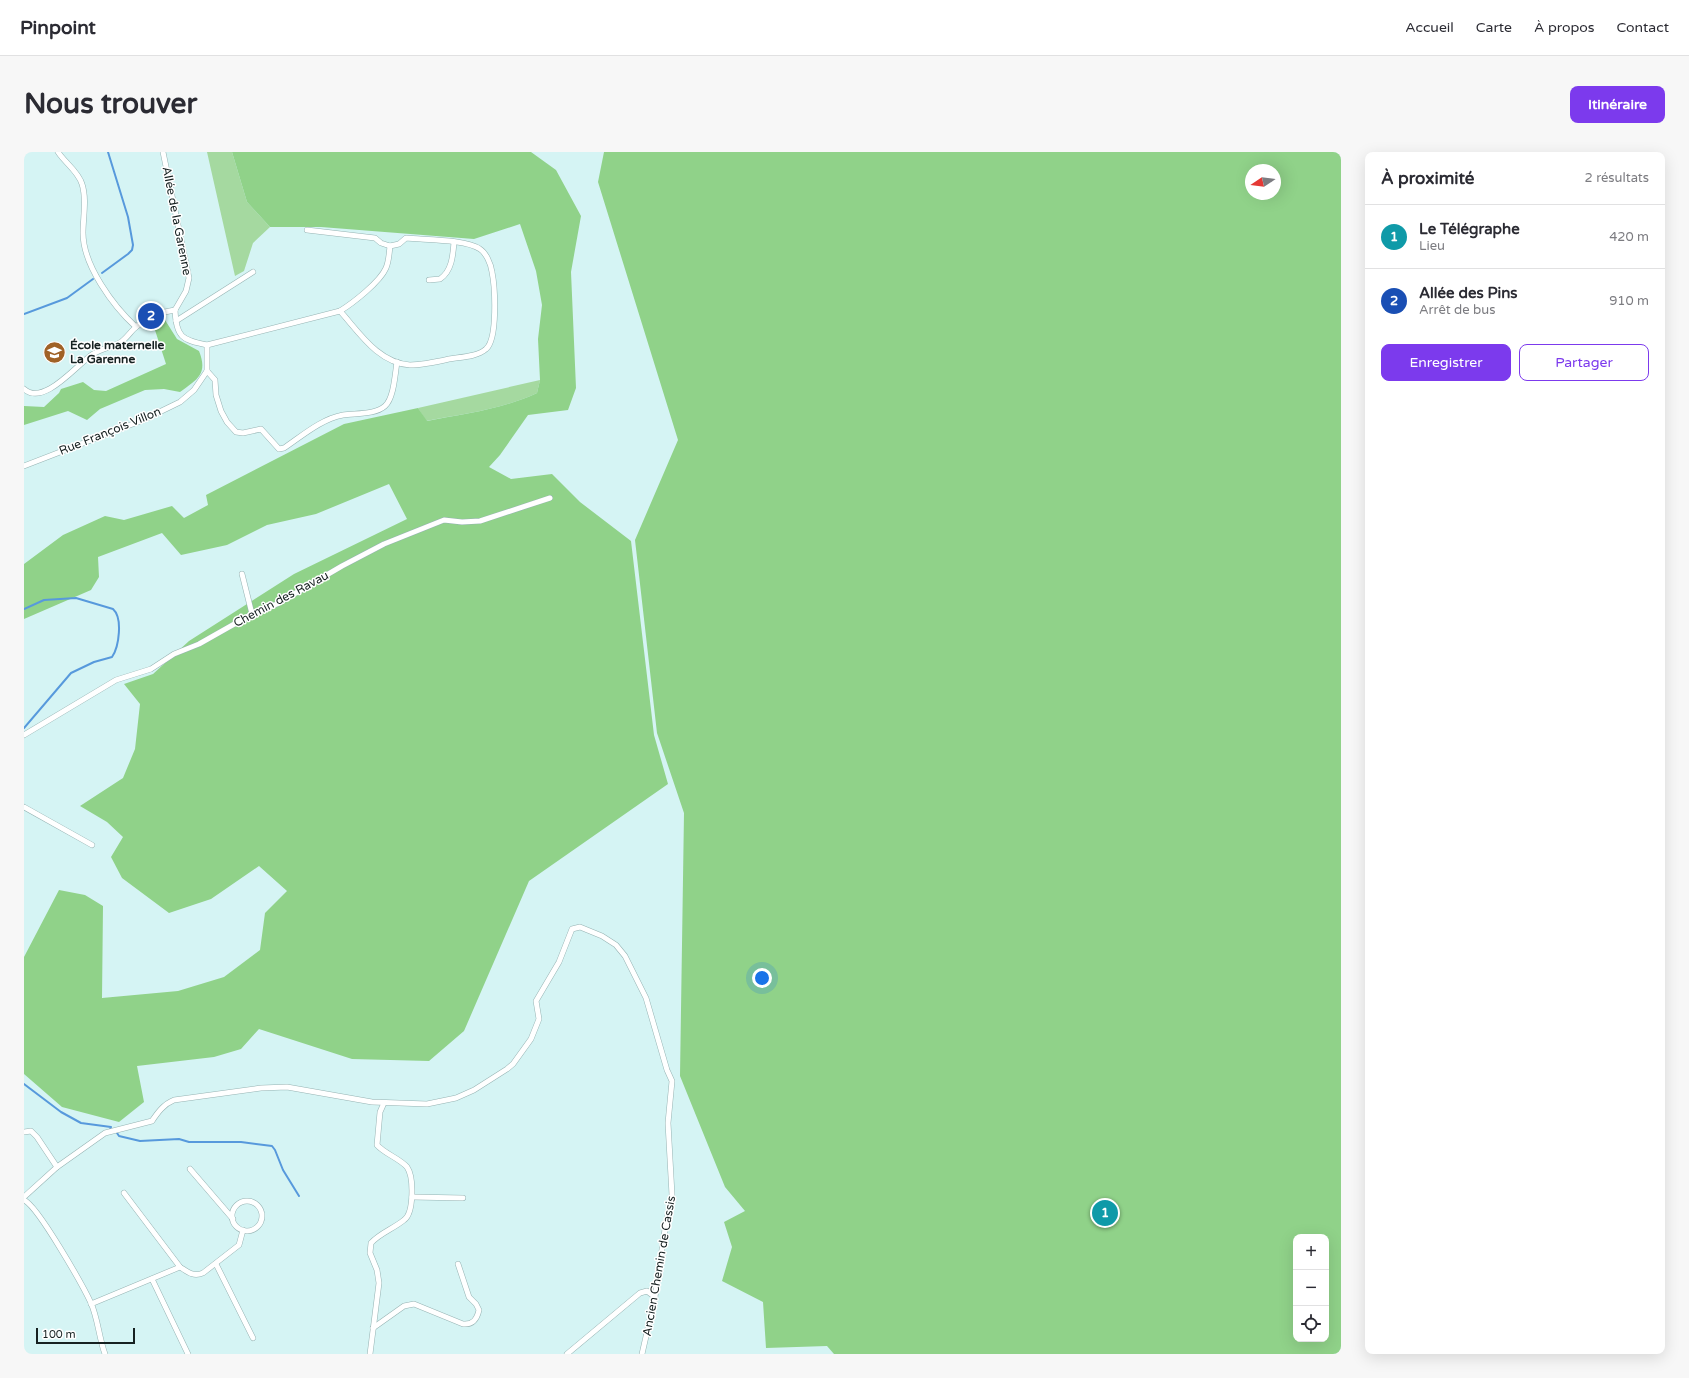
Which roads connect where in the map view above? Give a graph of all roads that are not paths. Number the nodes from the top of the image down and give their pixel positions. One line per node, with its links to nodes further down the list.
1 (58, 152): 11 (street)
2 (163, 152): 8 (street, Allée de la Garenne)
3 (307, 230): 5 (street)
4 (454, 242): 5 (street); 7 (street); 13 (street)
5 (390, 246): 9 (street)
6 (253, 272): 10 (street)
7 (429, 280)
8 (175, 310): 10 (street); 11 (street)
9 (340, 311): 12 (street); 13 (street)
10 (176, 321): 12 (street)
11 (136, 327): 15 (street)
12 (207, 345): 14 (street)
13 (397, 362): 14 (street)
14 (207, 371): 16 (street, Rue François Villon)
15 (24, 389)
16 (24, 466)
17 (550, 498): 19 (street, Chemin des Ravau)
18 (242, 574): 19 (street)
19 (252, 614): 20 (street, Chemin des Ravau)
20 (24, 735)
21 (24, 807): 22 (street)
22 (92, 845)
23 (384, 1103): 25 (street); 28 (street); 37 (street, Ancien Chemin de Cassis)
24 (24, 1132): 25 (street)
25 (58, 1166): 30 (street)
26 (190, 1169): 31 (street)
27 (124, 1193): 35 (street)
28 (412, 1197): 29 (street); 39 (street)
29 (463, 1198)
30 (24, 1199): 38 (street)
31 (233, 1219): 32 (street); 32 (street)
32 (244, 1230): 33 (street)
33 (216, 1264): 35 (street); 40 (street)
34 (458, 1264): 39 (street)
35 (180, 1267): 36 (street)
36 (152, 1279): 38 (street); 42 (street)
37 (655, 1297): 44 (street); 45 (street, Ancien Chemin de Cassis)
38 (91, 1304): 41 (street)
39 (374, 1328): 43 (street)
40 (253, 1338)
41 (105, 1354)
42 (188, 1354)
43 (370, 1354)
44 (567, 1354)
45 (642, 1354)

